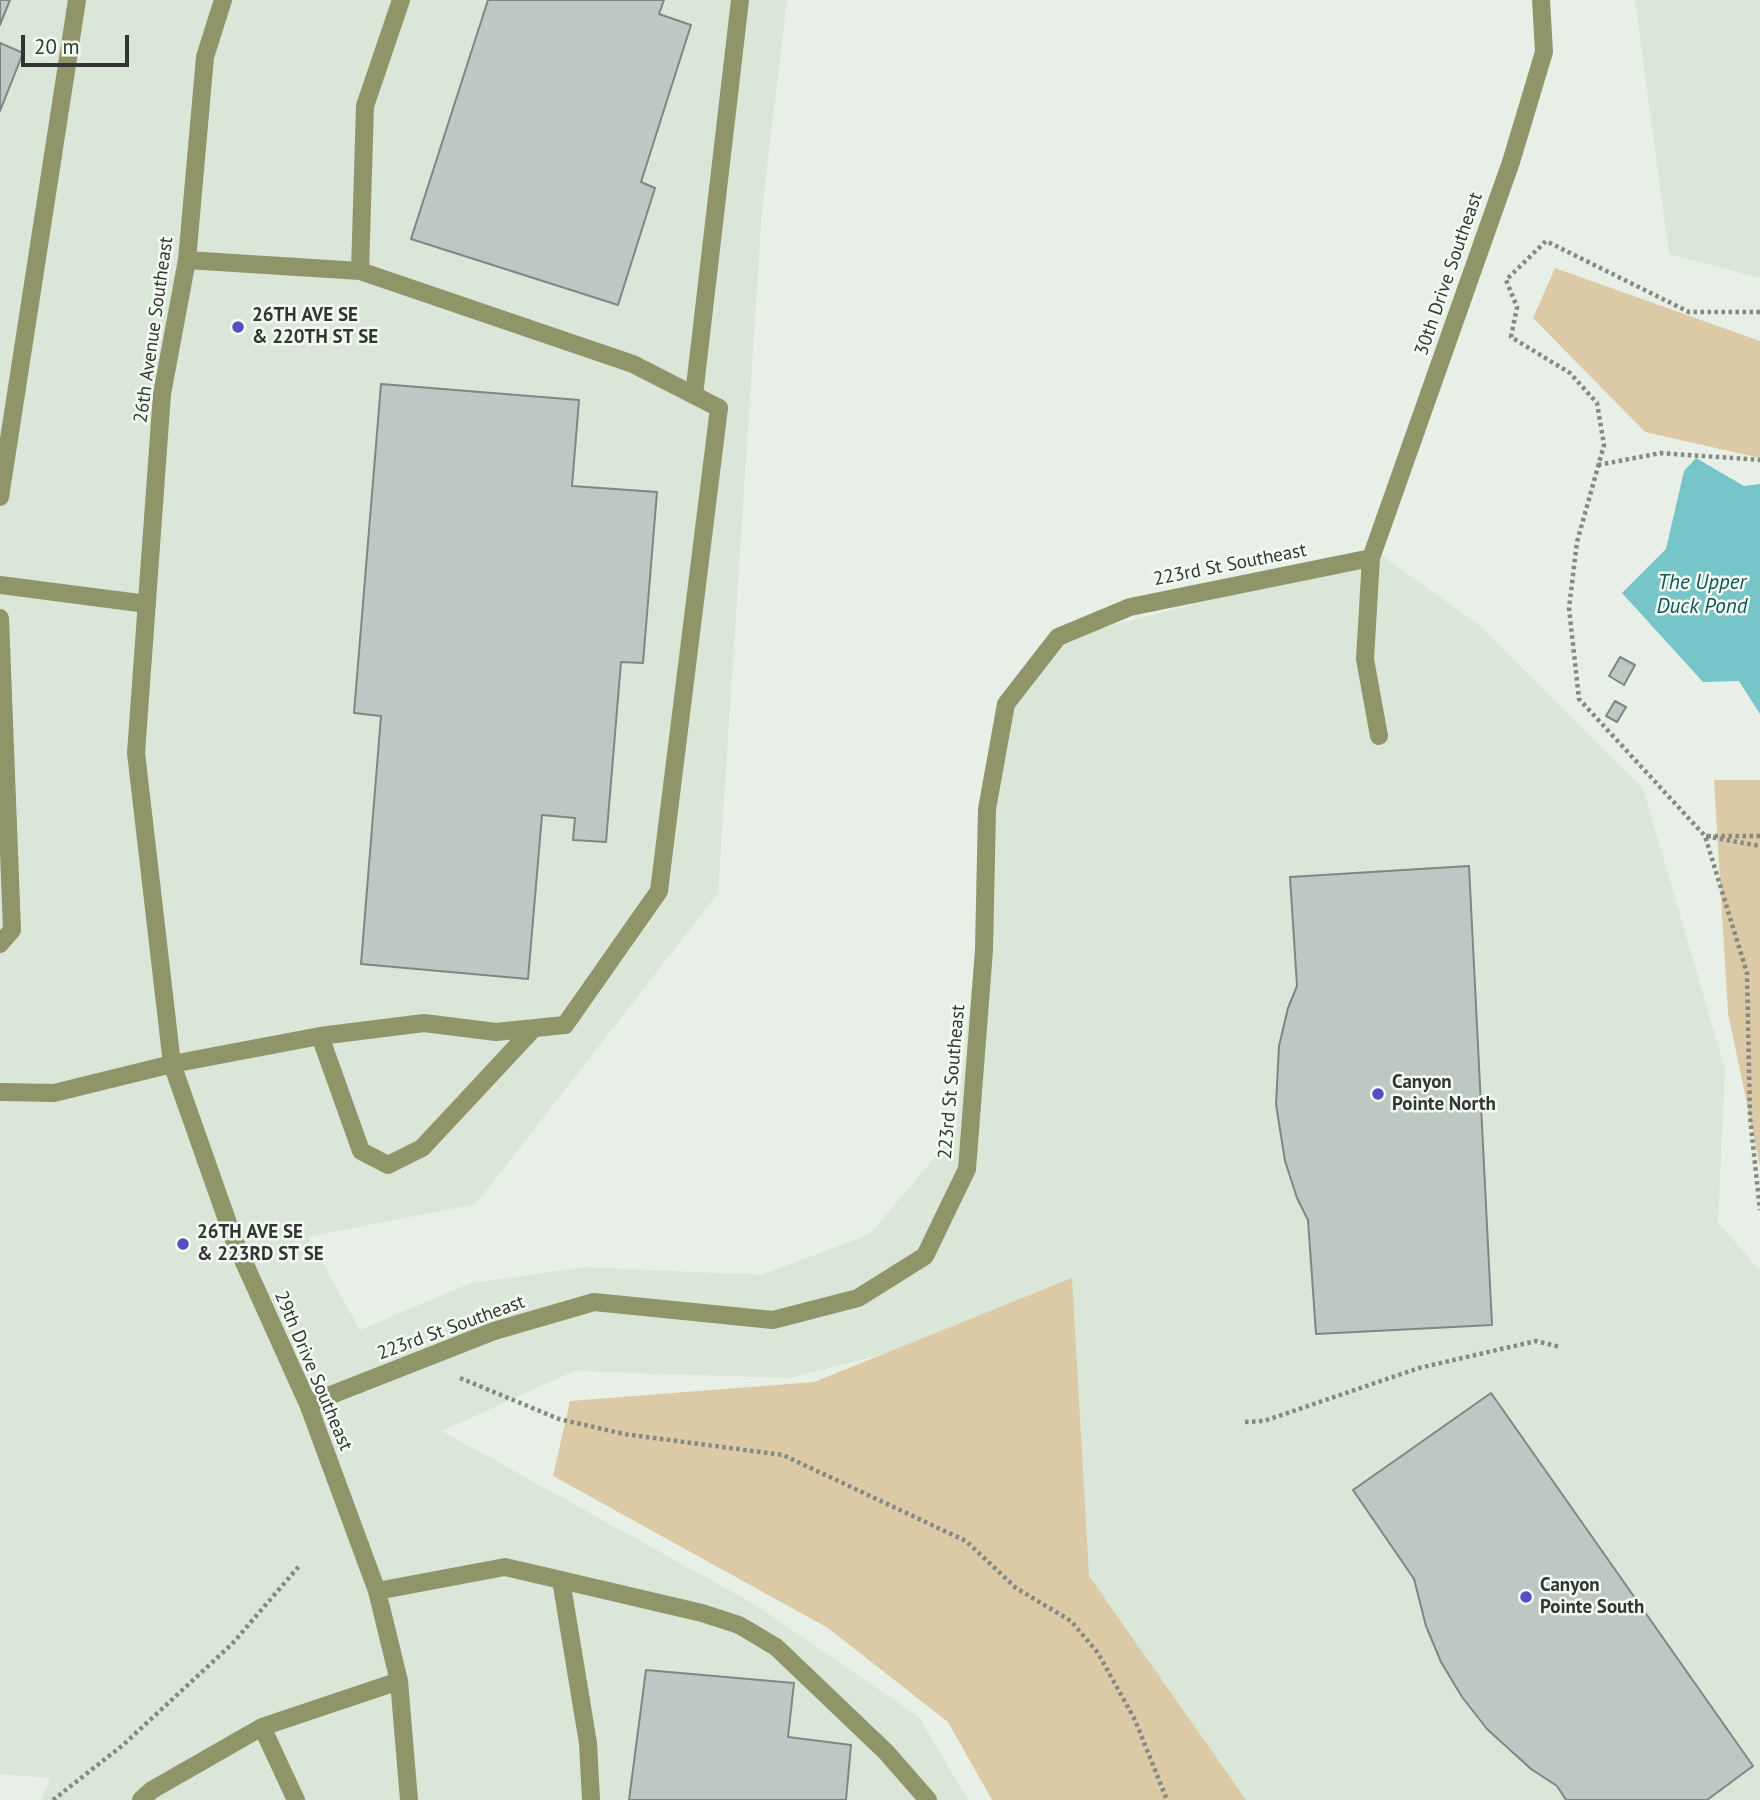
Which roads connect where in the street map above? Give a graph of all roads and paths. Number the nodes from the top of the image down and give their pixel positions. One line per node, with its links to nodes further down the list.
1 (77, 0): 12 (street)
2 (223, 0): 6 (street, 26th Avenue Southeast)
3 (401, 0): 7 (street)
4 (740, 0): 9 (street)
5 (1541, 0): 13 (street, 30th Drive Southeast)
6 (187, 260): 7 (street); 15 (street, 26th Avenue Southeast)
7 (360, 271): 9 (street)
8 (1760, 312): 11 (path)
9 (694, 395): 23 (street)
10 (1760, 460): 11 (path)
11 (1598, 465): 19 (path)
12 (0, 497)
13 (1371, 558): 17 (street, 30th Drive Southeast); 30 (street, 223rd St Southeast)
14 (0, 584): 15 (street)
15 (147, 604): 18 (street, 26th Avenue Southeast)
16 (0, 618): 22 (street)
17 (1378, 737)
18 (136, 753): 25 (street, 29th Drive Southeast)
19 (1705, 836): 20 (path); 21 (path); 27 (path)
20 (1760, 836)
21 (1760, 846)
22 (0, 944)
23 (533, 1029): 24 (street); 24 (street)
24 (320, 1036): 25 (street)
25 (172, 1064): 26 (street); 30 (street, 29th Drive Southeast)
26 (0, 1092)
27 (1760, 1210)
28 (1560, 1347): 31 (path)
29 (460, 1378): 43 (path)
30 (308, 1404): 34 (street, 29th Drive Southeast)
31 (1245, 1422)
32 (300, 1564): 37 (path)
33 (561, 1580): 34 (street); 41 (street); 42 (street)
34 (377, 1591): 35 (street, 29th Drive Southeast)
35 (400, 1681): 36 (street); 40 (street, 29th Drive Southeast)
36 (262, 1727): 38 (street); 39 (street)
37 (52, 1800)
38 (141, 1800)
39 (296, 1800)
40 (409, 1800)
41 (590, 1800)
42 (928, 1800)
43 (1167, 1800)

